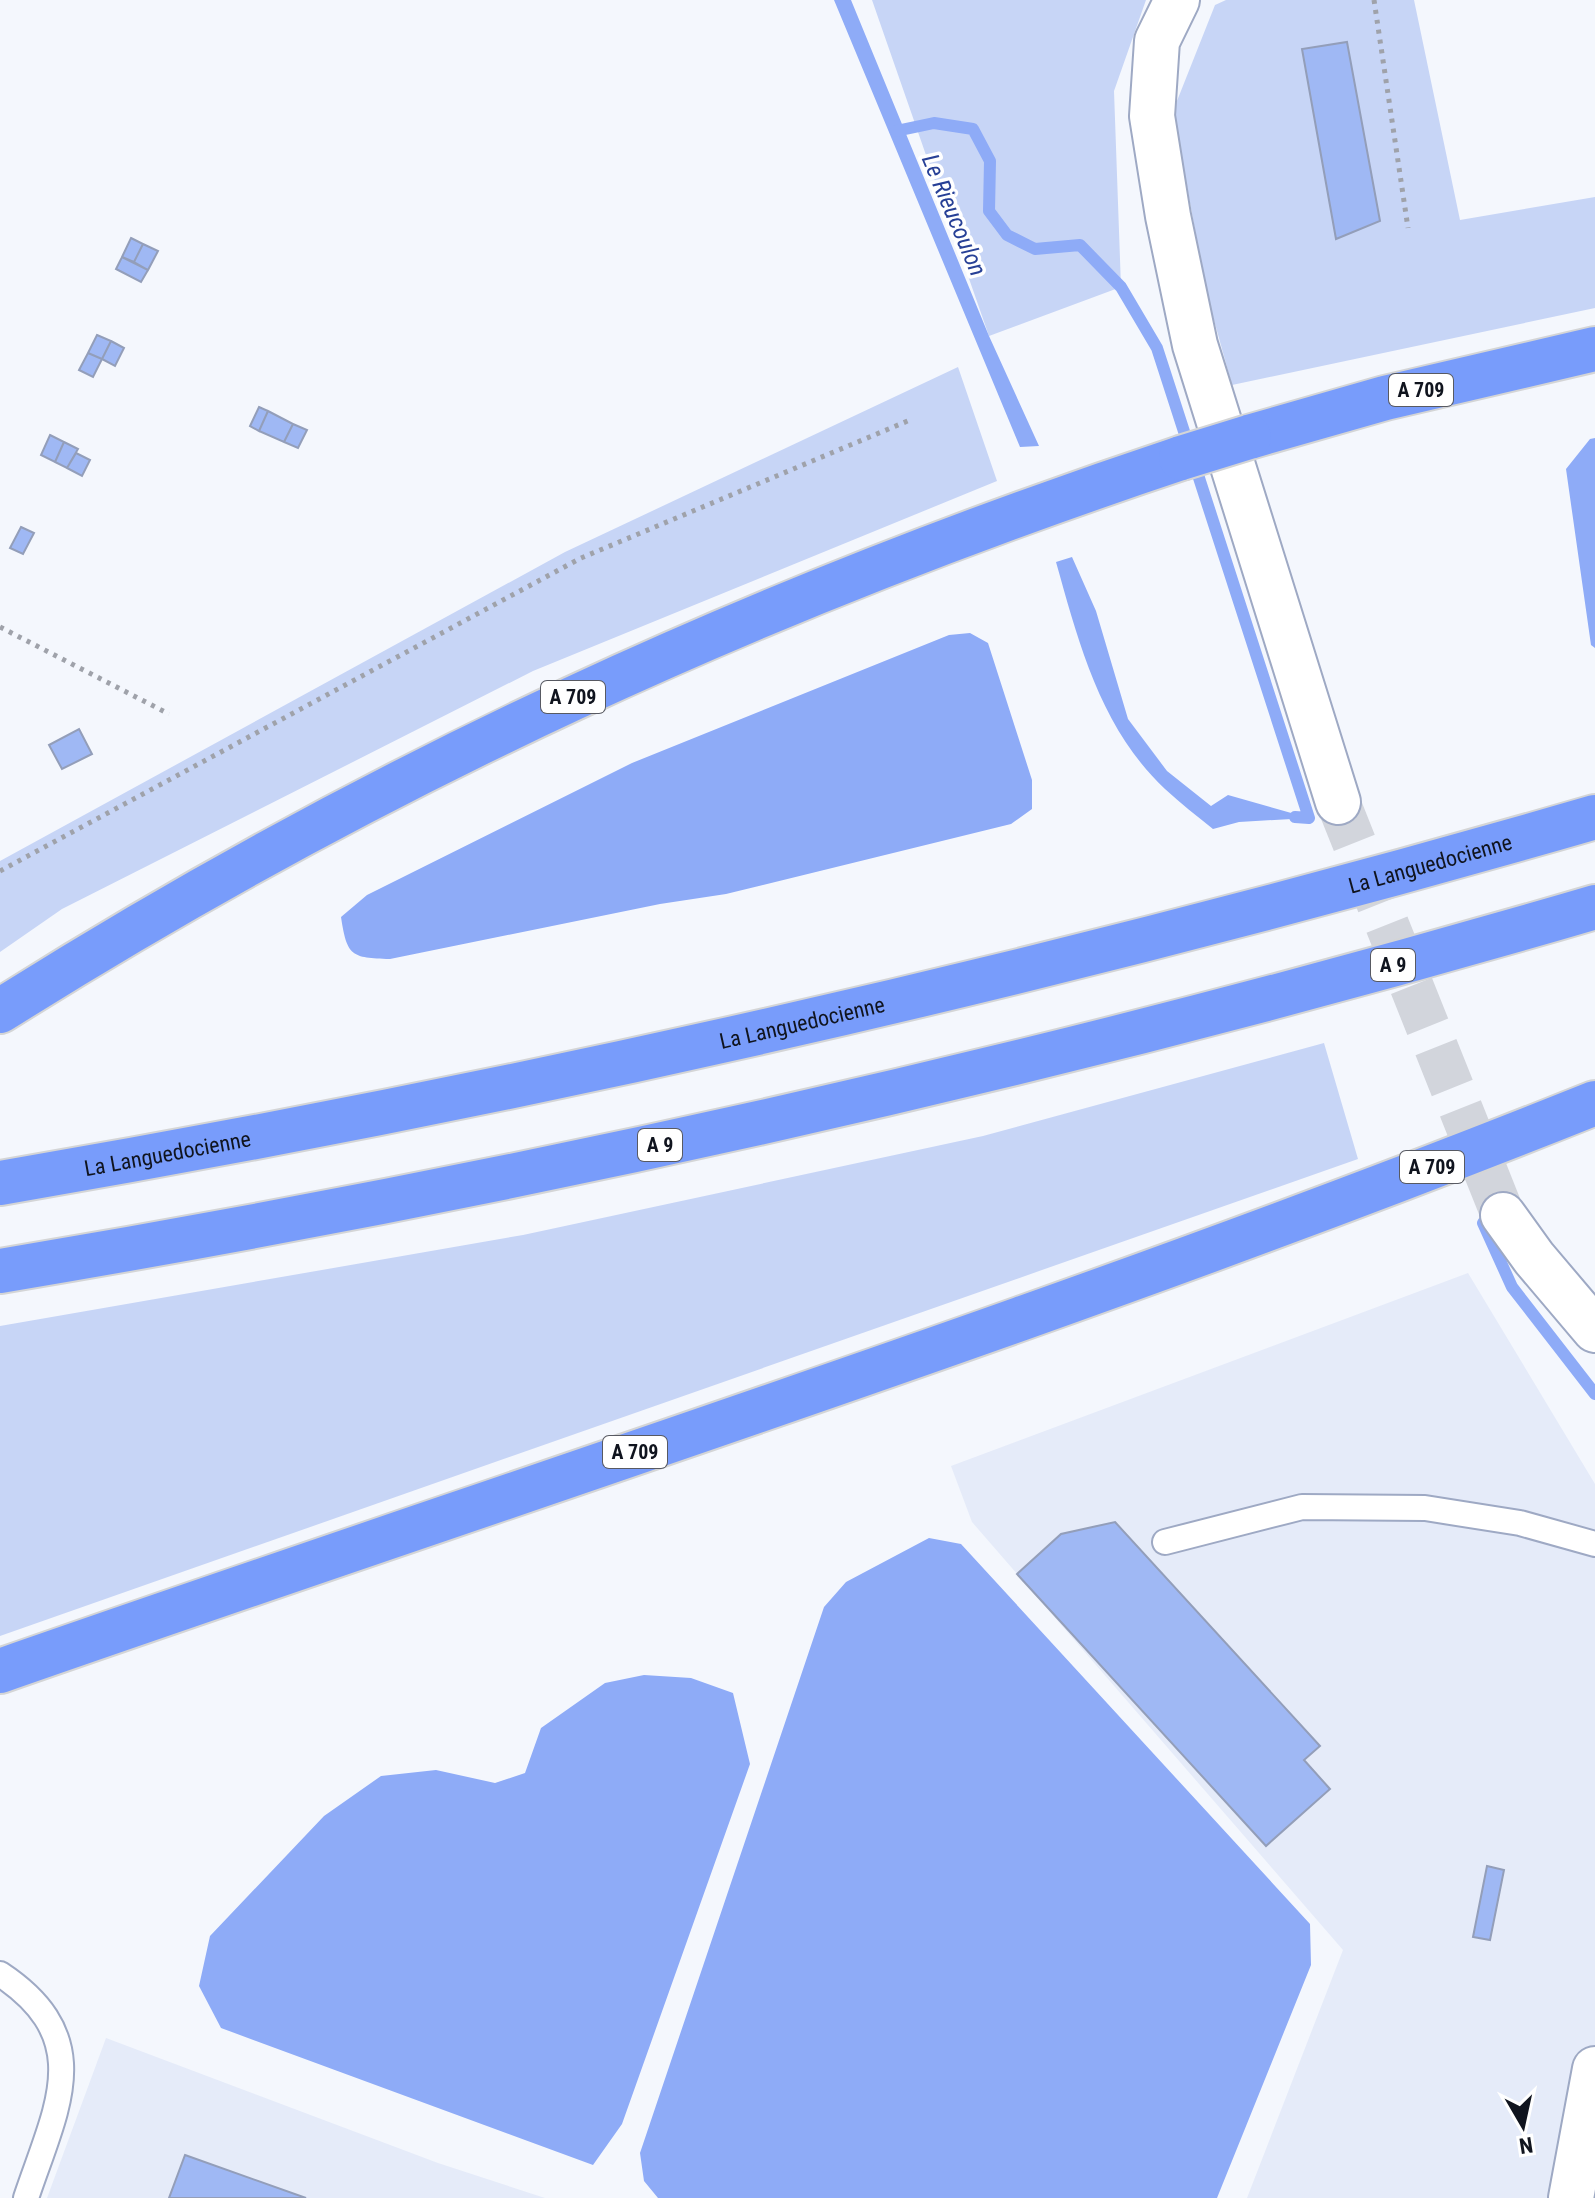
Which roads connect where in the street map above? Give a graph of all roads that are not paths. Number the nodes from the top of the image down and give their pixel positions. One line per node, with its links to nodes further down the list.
1 (1177, 0): 3 (street)
2 (1595, 349): 6 (highway, A 709, bridge)
3 (1338, 802)
4 (1595, 817): 8 (highway, La Languedocienne)
5 (1595, 907): 10 (highway, A 9)
6 (0, 1011)
7 (1595, 1103): 14 (highway, A 709)
8 (0, 1183)
9 (1503, 1215): 11 (street)
10 (0, 1271)
11 (1595, 1330)
12 (1165, 1542): 13 (lane)
13 (1595, 1544)
14 (0, 1671)
15 (0, 1974): 17 (lane)
16 (1595, 2069): 18 (street)
17 (26, 2198)
18 (1571, 2198)

